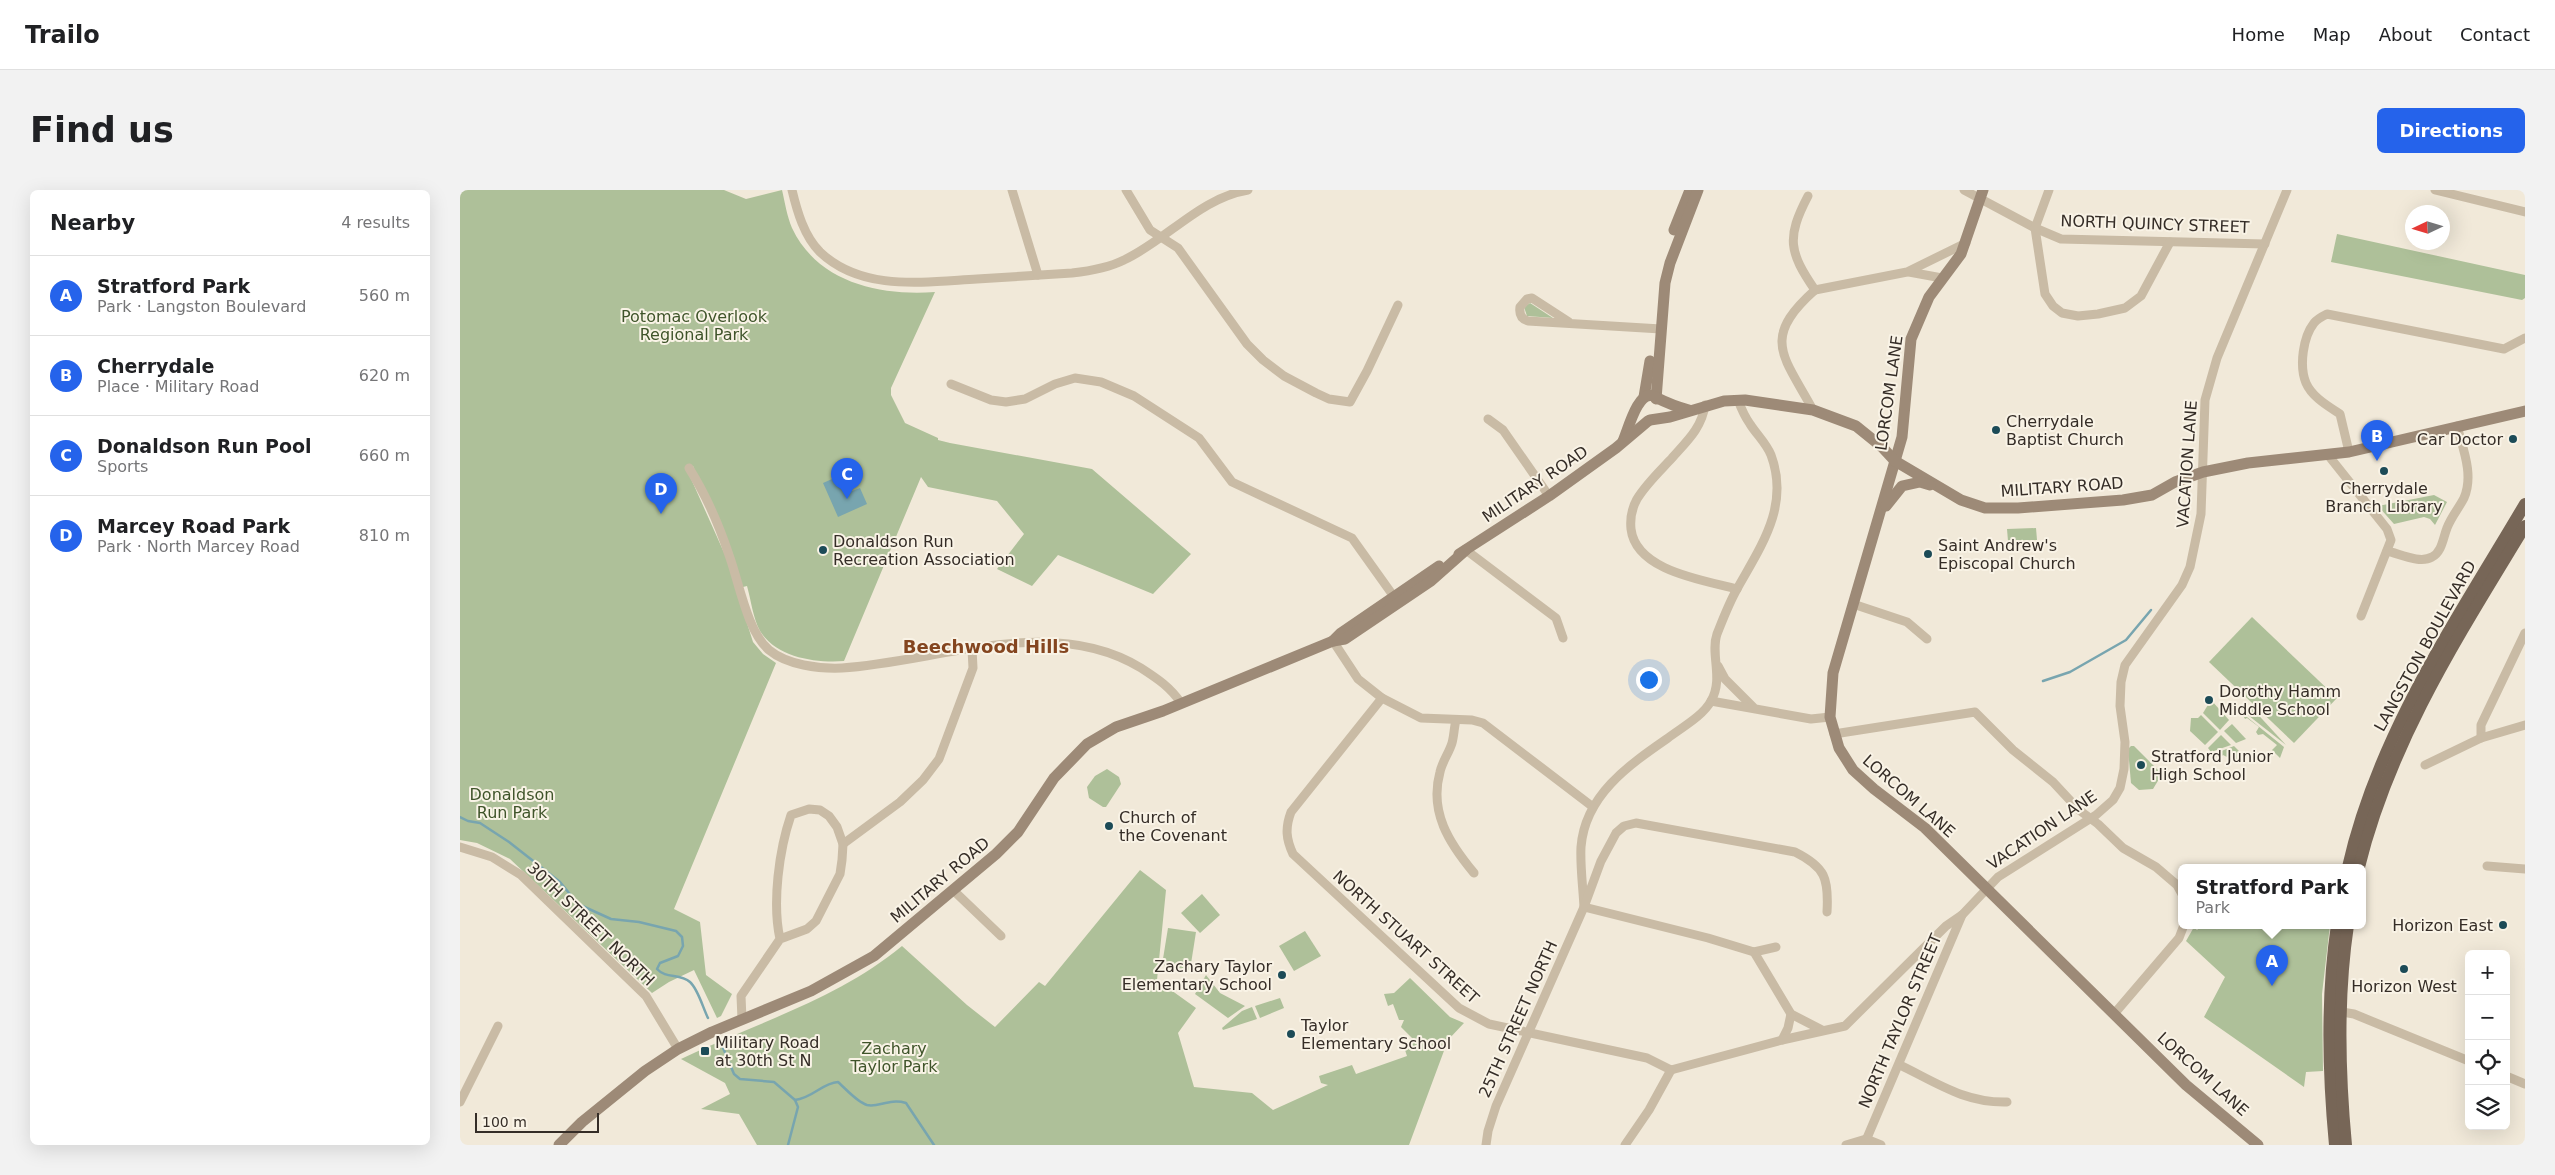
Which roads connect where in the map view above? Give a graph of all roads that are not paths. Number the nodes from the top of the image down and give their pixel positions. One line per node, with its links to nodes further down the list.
1 (792, 190): 22 (street)
2 (1012, 190): 22 (street)
3 (1126, 190): 16 (street)
4 (1248, 190): 11 (street)
5 (1690, 190): 20 (main road)
6 (1698, 190): 20 (main road)
7 (1964, 190): 12 (street, NORTH QUINCY STREET)
8 (2049, 190): 15 (street)
9 (2287, 190): 19 (street, VACATION LANE)
10 (2435, 190): 14 (street)
11 (1225, 193): 16 (street)
12 (1982, 194): 15 (street, NORTH QUINCY STREET); 18 (main road, LORCOM LANE)
13 (1808, 196): 24 (street)
14 (2525, 212)
15 (2035, 228): 17 (street, NORTH QUINCY STREET); 17 (street)
16 (1160, 236): 22 (street); 25 (street)
17 (2170, 242): 19 (street, NORTH QUINCY STREET)
18 (1966, 243): 21 (street); 23 (main road, LORCOM LANE)
19 (2265, 244): 46 (street, VACATION LANE)
20 (1667, 262): 27 (main road)
21 (1907, 272): 23 (street); 24 (street)
22 (1038, 275)
23 (1942, 278): 44 (main road, LORCOM LANE)
24 (1815, 290): 35 (street)
25 (1398, 305)
26 (1569, 322): 26 (street); 27 (street)
27 (1657, 329): 30 (main road); 31 (main road)
28 (2525, 338): 42 (street)
29 (951, 384): 55 (street)
30 (1644, 397): 31 (main road); 36 (main road)
31 (1656, 399): 34 (main road); 39 (main road)
32 (1738, 400): 33 (main road, MILITARY ROAD); 35 (main road, MILITARY ROAD); 54 (street)
33 (1705, 405): 34 (main road, MILITARY ROAD); 54 (street)
34 (1690, 410): 39 (main road, MILITARY ROAD)
35 (1812, 410): 44 (main road, MILITARY ROAD)
36 (1636, 411): 39 (main road); 41 (main road)
37 (2525, 411): 40 (main road, MILITARY ROAD)
38 (1488, 419): 48 (street)
39 (1649, 421): 41 (main road, MILITARY ROAD)
40 (2457, 426): 42 (main road, MILITARY ROAD); 53 (street)
41 (1622, 443): 48 (main road, MILITARY ROAD)
42 (2349, 452): 43 (main road, MILITARY ROAD)
43 (2328, 455): 46 (main road, MILITARY ROAD); 53 (street)
44 (1896, 461): 47 (main road, MILITARY ROAD); 50 (main road, LORCOM LANE)
45 (689, 468): 62 (street)
46 (2203, 472): 47 (main road, MILITARY ROAD); 75 (street, VACATION LANE)
47 (1941, 490): 50 (main road)
48 (1548, 496): 52 (main road, MILITARY ROAD)
49 (2525, 504): 78 (main road, LANGSTON BOULEVARD)
50 (1878, 520): 56 (main road, LORCOM LANE)
51 (2525, 526): 79 (main road, LANGSTON BOULEVARD)
52 (1466, 550): 55 (main road, MILITARY ROAD); 59 (street)
53 (2387, 551): 57 (street)
54 (1737, 590): 63 (street)
55 (1396, 600): 61 (main road, MILITARY ROAD)
56 (1854, 604): 60 (street); 68 (main road, LORCOM LANE)
57 (2361, 616)
58 (2525, 633): 72 (street)
59 (1563, 638)
60 (1927, 639)
61 (1333, 642): 64 (street); 66 (main road, MILITARY ROAD)
62 (972, 649): 66 (street); 76 (street)
63 (1718, 665): 65 (street); 67 (street)
64 (1382, 698): 69 (street); 102 (street, NORTH STUART STREET)
65 (1711, 701): 67 (street); 74 (street, 25TH STREET NORTH)
66 (1181, 703): 85 (main road, MILITARY ROAD)
67 (1753, 708): 68 (street)
68 (1830, 717): 71 (main road, LORCOM LANE)
69 (1456, 720): 74 (street); 82 (street)
70 (2525, 725): 72 (street)
71 (1834, 734): 75 (street); 84 (main road, LORCOM LANE)
72 (2481, 738): 73 (street)
73 (2425, 765)
74 (1593, 807): 86 (street, 25TH STREET NORTH)
75 (2091, 819): 83 (street); 84 (street, VACATION LANE)
76 (843, 844): 93 (street); 93 (street)
77 (460, 847): 104 (street, 30TH STREET NORTH)
78 (2349, 864)
79 (2360, 864)
80 (2487, 866): 81 (street)
81 (2525, 869)
82 (1474, 873)
83 (2178, 887)
84 (1985, 888): 88 (street, VACATION LANE); 98 (main road, LORCOM LANE)
85 (953, 890): 92 (street); 99 (main road, MILITARY ROAD)
86 (1584, 907): 87 (street, 25TH STREET NORTH); 95 (street); 102 (street, 25TH STREET NORTH)
87 (1827, 912)
88 (1962, 915): 101 (street, VACATION LANE); 106 (street, NORTH TAYLOR STREET)
89 (2182, 929): 98 (street)
90 (2337, 929): 96 (main road)
91 (2347, 929): 96 (main road)
92 (1002, 936)
93 (780, 939): 99 (street)
94 (1776, 948): 95 (street)
95 (1754, 952): 97 (street)
96 (2334, 1011): 105 (street); 112 (main road)
97 (1791, 1014): 101 (street); 103 (street)
98 (2114, 1014): 119 (main road, LORCOM LANE)
99 (742, 1019): 104 (main road, MILITARY ROAD)
100 (498, 1026): 110 (street)
101 (1822, 1030): 103 (street, VACATION LANE)
102 (1530, 1032): 107 (street, NORTH STUART STREET); 115 (street, 25TH STREET NORTH)
103 (1782, 1040): 107 (street, VACATION LANE)
104 (678, 1049): 114 (main road, MILITARY ROAD)
105 (2465, 1059)
106 (1900, 1065): 111 (street); 113 (street, NORTH TAYLOR STREET)
107 (1671, 1070): 116 (street)
108 (2510, 1078): 109 (street)
109 (2525, 1084)
110 (460, 1102)
111 (2007, 1102)
112 (2338, 1114): 120 (main road); 121 (main road)
113 (1865, 1142): 117 (street); 118 (street)
114 (559, 1145)
115 (1486, 1145)
116 (1626, 1145)
117 (1846, 1145)
118 (1881, 1145)
119 (2258, 1145)
120 (2335, 1145)
121 (2346, 1145)

